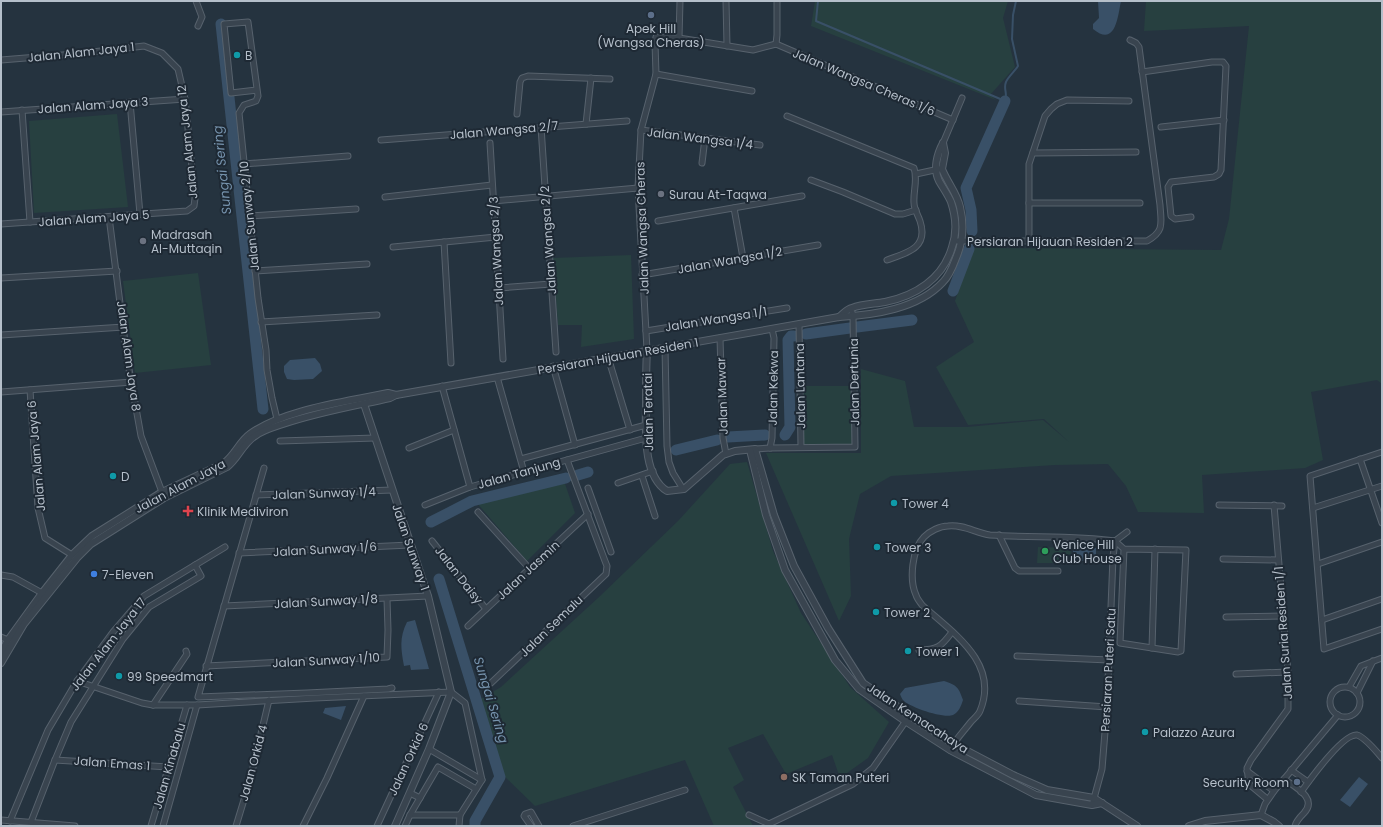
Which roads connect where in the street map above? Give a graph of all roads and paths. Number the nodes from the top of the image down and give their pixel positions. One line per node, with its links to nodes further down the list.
1 (196, 1): 5 (street)
2 (680, 1): 6 (street)
3 (726, 1): 9 (street)
4 (777, 1): 8 (street)
5 (198, 26)
6 (679, 38): 9 (street); 13 (street, Jalan Wangsa Cheras)
7 (1130, 40): 12 (street)
8 (776, 44): 9 (street); 26 (street, Jalan Wangsa Cheras 1/6)
9 (726, 46)
10 (1, 60): 11 (street, Jalan Alam Jaya 1)
11 (178, 69): 19 (street, Jalan Alam Jaya 12)
12 (1142, 72): 27 (street); 68 (street, Persiaran Hijauan Residen 2)
13 (656, 74): 17 (street); 32 (street, Jalan Wangsa Cheras)
14 (591, 78): 15 (street); 24 (street); 29 (street)
15 (610, 79)
16 (257, 90): 16 (street); 42 (street, Jalan Sunway 2/10)
17 (752, 91)
18 (962, 98): 26 (street)
19 (185, 99): 21 (street, Jalan Alam Jaya 3); 57 (street, Jalan Alam Jaya 12)
20 (1129, 101): 38 (street)
21 (130, 102): 22 (street, Jalan Alam Jaya 3); 58 (street)
22 (22, 110): 23 (street, Jalan Alam Jaya 3); 63 (street)
23 (1, 112)
24 (517, 114)
25 (787, 116): 44 (street)
26 (953, 120): 36 (street)
27 (1224, 120): 31 (street); 61 (street)
28 (627, 121): 29 (street, Jalan Wangsa 2/7)
29 (586, 124): 30 (street, Jalan Wangsa 2/7)
30 (541, 127): 34 (street, Jalan Wangsa 2/7); 48 (street, Jalan Wangsa 2/2)
31 (1161, 127)
32 (641, 130): 33 (street, Jalan Wangsa 1/4); 47 (street, Jalan Wangsa Cheras)
33 (705, 138): 37 (street, Jalan Wangsa 1/4); 41 (street)
34 (381, 140)
35 (490, 143): 46 (street, Jalan Wangsa 2/3)
36 (943, 143): 43 (street, Persiaran Hijauan Residen 1)
37 (760, 145)
38 (1033, 152): 39 (street); 52 (street)
39 (1136, 152)
40 (348, 156): 42 (street)
41 (702, 163)
42 (244, 164): 60 (street, Jalan Sunway 2/10)
43 (939, 169): 44 (street); 66 (street, Persiaran Hijauan Residen 1); 67 (street, Persiaran Hijauan Residen 1)
44 (916, 174): 56 (street)
45 (811, 180): 56 (street)
46 (492, 185): 50 (street); 51 (street, Jalan Wangsa 2/3)
47 (638, 188): 48 (street); 77 (street, Jalan Wangsa Cheras)
48 (546, 196): 51 (street); 79 (street, Jalan Wangsa 2/2)
49 (802, 196): 54 (street)
50 (385, 197)
51 (493, 201): 65 (street, Jalan Wangsa 2/3)
52 (1029, 203): 53 (street); 68 (street)
53 (1140, 203)
54 (734, 208): 62 (street); 72 (street)
55 (356, 209): 60 (street)
56 (916, 210): 73 (street)
57 (187, 211): 58 (street, Jalan Alam Jaya 5)
58 (140, 214): 59 (street, Jalan Alam Jaya 5)
59 (109, 216): 63 (street, Jalan Alam Jaya 5); 75 (street, Jalan Alam Jaya 8)
60 (249, 216): 76 (street, Jalan Sunway 2/10)
61 (1191, 217)
62 (658, 221)
63 (30, 222): 64 (street, Jalan Alam Jaya 5)
64 (1, 224)
65 (496, 237): 69 (street); 80 (street, Jalan Wangsa 2/3)
66 (953, 241): 67 (street, Persiaran Hijauan Residen 2); 81 (street, Persiaran Hijauan Residen 1)
67 (962, 241): 68 (street, Persiaran Hijauan Residen 2); 82 (street, Persiaran Hijauan Residen 1)
68 (1029, 241)
69 (444, 242): 71 (street); 100 (street)
70 (818, 245): 72 (street, Jalan Wangsa 1/2)
71 (393, 247)
72 (743, 258): 77 (street, Jalan Wangsa 1/2)
73 (888, 260)
74 (367, 264): 76 (street)
75 (117, 271): 78 (street); 90 (street, Jalan Alam Jaya 8)
76 (255, 271): 88 (street, Jalan Sunway 2/10)
77 (642, 275): 92 (street, Jalan Wangsa Cheras)
78 (1, 278)
79 (551, 284): 80 (street); 97 (street, Jalan Wangsa 2/2)
80 (499, 288): 99 (street, Jalan Wangsa 2/3)
81 (908, 295): 82 (street); 84 (street, Persiaran Hijauan Residen 1)
82 (912, 303): 86 (street, Persiaran Hijauan Residen 1)
83 (787, 308): 92 (street, Jalan Wangsa 1/1)
84 (850, 308): 86 (street, Jalan Dertunia); 87 (street, Persiaran Hijauan Residen 1)
85 (377, 315): 88 (street)
86 (853, 316): 87 (street, Persiaran Hijauan Residen 1); 122 (street, Jalan Dertunia)
87 (839, 317): 89 (street, Persiaran Hijauan Residen 1)
88 (261, 322): 113 (street, Jalan Sunway 2/10)
89 (799, 324): 91 (street, Persiaran Hijauan Residen 1); 122 (street, Jalan Lantana)
90 (124, 327): 93 (street); 103 (street, Jalan Alam Jaya 8)
91 (772, 328): 94 (street, Persiaran Hijauan Residen 1); 124 (street, Jalan Kekwa)
92 (646, 331): 96 (street, Jalan Wangsa Cheras)
93 (1, 335)
94 (720, 338): 95 (street, Persiaran Hijauan Residen 1); 127 (street, Jalan Mawar)
95 (665, 348): 96 (street, Persiaran Hijauan Residen 1); 139 (street)
96 (647, 350): 98 (street, Persiaran Hijauan Residen 1); 114 (street, Jalan Teratai)
97 (556, 352)
98 (608, 357): 101 (street, Persiaran Hijauan Residen 1); 116 (street)
99 (503, 359)
100 (451, 363)
101 (553, 366): 102 (street, Persiaran Hijauan Residen 1); 121 (street)
102 (497, 377): 104 (street, Persiaran Hijauan Residen 1); 128 (street)
103 (132, 382): 105 (street); 142 (street, Jalan Alam Jaya 8)
104 (442, 386): 108 (street, Persiaran Hijauan Residen 1); 115 (street, Jalan Tanjung)
105 (30, 390): 106 (street); 164 (street, Jalan Alam Jaya 6)
106 (1, 392)
107 (357, 400): 108 (street, Persiaran Hijauan Residen 1); 109 (street); 113 (street, Jalan Alam Jaya)
108 (371, 400): 109 (street, Persiaran Hijauan Residen 1); 111 (street)
109 (364, 404): 110 (street); 111 (street, Jalan Sunway 1)
110 (354, 406): 111 (street); 112 (street, Jalan Alam Jaya)
111 (367, 412): 118 (street, Jalan Sunway 1)
112 (298, 418): 113 (street); 117 (street, Jalan Alam Jaya)
113 (277, 419): 117 (street); 142 (street, Jalan Alam Jaya)
114 (646, 425): 116 (street); 119 (street, Jalan Teratai)
115 (454, 430): 123 (street); 137 (street, Jalan Tanjung)
116 (630, 430): 121 (street)
117 (254, 436): 194 (street, Jalan Alam Jaya)
118 (375, 438): 120 (street); 141 (street, Jalan Sunway 1)
119 (646, 438): 130 (street, Jalan Tanjung); 132 (street, Jalan Teratai)
120 (280, 441)
121 (575, 445): 128 (street)
122 (801, 447): 124 (street)
123 (409, 448)
124 (770, 448): 125 (street)
125 (753, 450): 127 (street); 213 (street, Jalan Kemacahaya); 215 (street, Jalan Kemacahaya)
126 (1382, 452): 129 (street)
127 (726, 454): 139 (street)
128 (521, 459): 133 (street)
129 (1360, 459): 140 (street); 148 (street)
130 (567, 460): 133 (street, Jalan Tanjung); 150 (street)
131 (264, 468): 143 (street)
132 (653, 471): 134 (street); 139 (street, Jalan Teratai)
133 (524, 472): 137 (street, Jalan Tanjung)
134 (642, 476): 135 (street); 151 (street)
135 (618, 483)
136 (1382, 486): 140 (street)
137 (470, 487): 144 (street)
138 (588, 488): 162 (street)
139 (683, 489)
140 (1371, 489): 148 (street); 152 (street)
141 (392, 490): 143 (street, Jalan Sunway 1/4); 158 (street, Jalan Sunway 1)
142 (162, 492): 164 (street, Jalan Alam Jaya)
143 (256, 494): 163 (street)
144 (425, 505)
145 (1219, 505): 146 (street)
146 (1274, 506): 147 (street); 166 (street, Jalan Suria Residen 1/1)
147 (1282, 506)
148 (1313, 508): 167 (street)
149 (478, 512): 169 (street)
150 (588, 514): 169 (street, Jalan Jasmin); 199 (street, Jalan Semalu)
151 (655, 516)
152 (1382, 523)
153 (1127, 532): 156 (street)
154 (999, 535): 156 (street); 170 (street); 183 (street)
155 (432, 541): 177 (street, Jalan Daisy)
156 (1115, 541): 160 (street); 192 (street, Persiaran Puteri Satu)
157 (1382, 542): 167 (street)
158 (410, 545): 163 (street, Jalan Sunway 1/6); 173 (street, Jalan Sunway 1)
159 (225, 548): 168 (street, Jalan Alam Jaya 17)
160 (1124, 549): 161 (street); 186 (street)
161 (1155, 549): 186 (street); 186 (street)
162 (611, 552)
163 (239, 553): 176 (street)
164 (72, 555): 172 (street, Jalan Alam Jaya)
165 (1223, 559): 166 (street)
166 (1278, 560): 178 (street, Jalan Suria Residen 1/1)
167 (1318, 564): 180 (street)
168 (195, 565): 198 (street, Jalan Alam Jaya 17); 200 (street)
169 (529, 568): 177 (street, Jalan Jasmin)
170 (1058, 571)
171 (1, 575): 172 (street)
172 (42, 593): 185 (street, Jalan Alam Jaya)
173 (428, 596): 174 (street, Jalan Sunway 1/8); 204 (street, Jalan Sunway 1)
174 (387, 598): 176 (street, Jalan Sunway 1/8); 195 (street, Jalan Sunway 1/10)
175 (1382, 599): 180 (street)
176 (224, 606): 195 (street)
177 (486, 609): 181 (street, Jalan Jasmin)
178 (1282, 616): 179 (street); 196 (street, Jalan Suria Residen 1/1)
179 (1226, 617)
180 (1322, 620): 182 (street)
181 (468, 626)
182 (1382, 629)
183 (952, 632): 187 (street); 216 (street)
184 (1, 637): 185 (street)
185 (8, 640): 189 (street, Jalan Alam Jaya)
186 (1152, 648)
187 (919, 650)
188 (186, 651): 209 (street)
189 (1, 653)
190 (1017, 656): 192 (street)
191 (1382, 658): 193 (street)
192 (1108, 660): 212 (street, Persiaran Puteri Satu)
193 (1374, 661): 201 (street); 205 (street)
194 (1, 663)
195 (206, 666): 202 (street)
196 (1288, 672): 197 (street); 223 (street, Jalan Suria Residen 1/1)
197 (1236, 674)
198 (77, 681): 200 (street); 240 (street, Jalan Alam Jaya 17)
199 (491, 683)
200 (93, 687): 209 (street); 220 (street)
201 (1349, 687): 205 (street); 214 (street)
202 (392, 688)
203 (439, 692): 204 (street); 206 (street); 247 (street, Jalan Orkid 6)
204 (451, 692): 217 (street); 225 (street)
205 (1357, 693): 214 (street)
206 (364, 696): 207 (street); 246 (street)
207 (269, 700): 211 (street); 245 (street, Jalan Orkid 4)
208 (1019, 701): 212 (street)
209 (153, 705): 210 (street)
210 (187, 705): 211 (street); 221 (street, Jalan Kinabalu)
211 (196, 705): 244 (street)
212 (1107, 707): 234 (street, Persiaran Puteri Satu)
213 (910, 715): 215 (street); 216 (street, Jalan Kemacahaya)
214 (1338, 715): 222 (street)
215 (905, 722): 218 (street, Jalan Kemacahaya); 237 (street)
216 (954, 744): 218 (street); 234 (street, Jalan Kemacahaya)
217 (428, 749): 225 (street); 230 (street)
218 (950, 750): 234 (street, Jalan Kemacahaya)
219 (1382, 758): 226 (street)
220 (55, 760): 221 (street, Jalan Emas 1); 241 (street)
221 (168, 767): 243 (street, Jalan Kinabalu)
222 (1291, 770): 224 (street); 226 (street)
223 (1247, 771): 229 (street); 233 (street)
224 (1284, 779): 229 (street); 231 (street)
225 (482, 780): 227 (street)
226 (1308, 782): 231 (street)
227 (476, 789): 232 (street); 236 (street)
228 (685, 790): 253 (street)
229 (1274, 791): 233 (street)
230 (410, 792): 232 (street); 248 (street)
231 (1301, 792): 257 (street)
232 (420, 798): 235 (street)
233 (1268, 799): 238 (street)
234 (1093, 801): 254 (street, Jalan Kemacahaya)
235 (410, 815): 236 (street); 249 (street)
236 (460, 815): 250 (street)
237 (749, 815)
238 (1261, 815): 255 (street); 256 (street)
239 (1, 820): 240 (street)
240 (10, 821): 241 (street)
241 (31, 822): 242 (street)
242 (75, 826)
243 (151, 826)
244 (163, 826)
245 (236, 826)
246 (303, 826)
247 (377, 826)
248 (395, 826)
249 (405, 826)
250 (459, 826)
251 (531, 826): 252 (street)
252 (539, 826)
253 (573, 826)
254 (1137, 826)
255 (1189, 826)
256 (1279, 826)
257 (1296, 826)

